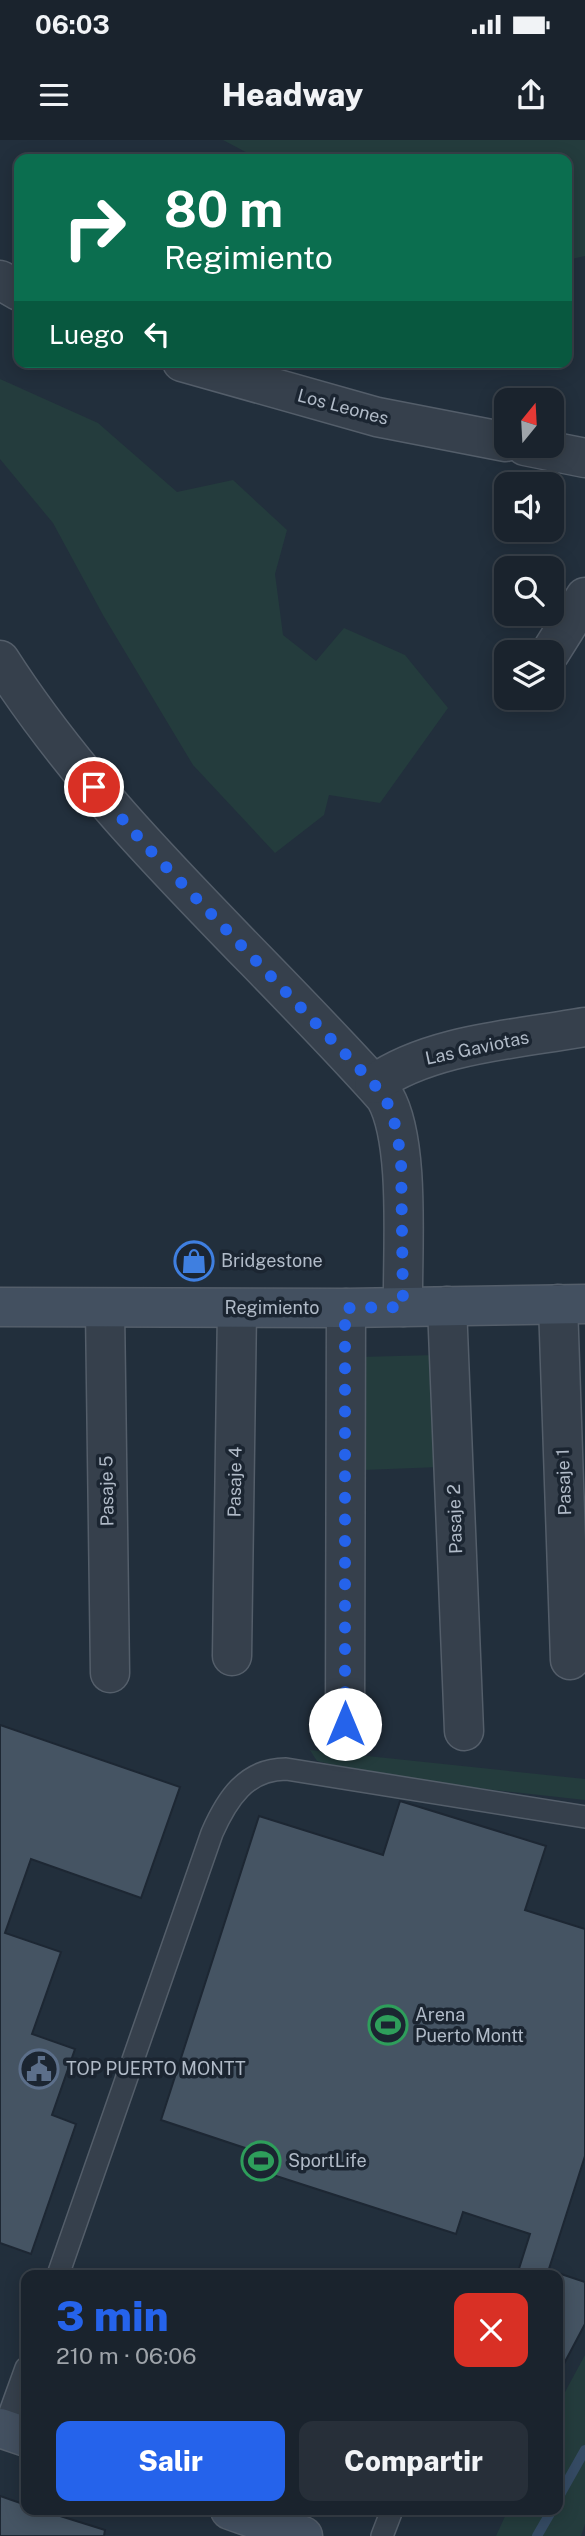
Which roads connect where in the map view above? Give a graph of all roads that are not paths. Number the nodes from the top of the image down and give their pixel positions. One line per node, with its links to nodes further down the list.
1 (203, 368): 2 (street, Los Leones)
2 (494, 440)
3 (564, 454): 4 (street)
4 (585, 458)
5 (585, 597): 6 (street)
6 (558, 640)
7 (0, 660): 9 (street)
8 (585, 1027): 9 (street, Las Gaviotas)
9 (374, 1084): 13 (street)
10 (571, 1304): 11 (main road, Regimiento); 18 (street, Pasaje 1)
11 (447, 1306): 13 (main road, Regimiento); 21 (street, Pasaje 2)
12 (0, 1307): 16 (main road, Regimiento)
13 (403, 1307): 15 (main road, Regimiento)
14 (237, 1308): 15 (main road, Regimiento); 16 (main road, Regimiento); 17 (street, Pasaje 4)
15 (345, 1308): 20 (street)
16 (105, 1309): 19 (street, Pasaje 5)
17 (232, 1656)
18 (570, 1660)
19 (110, 1672)
20 (345, 1724)
21 (464, 1731)
22 (585, 1817): 23 (lane)
23 (60, 2270)
24 (21, 2388): 25 (lane)
25 (10, 2431)
26 (244, 2515): 28 (main road)
27 (390, 2515): 29 (lane)
28 (303, 2536)
29 (382, 2536)

